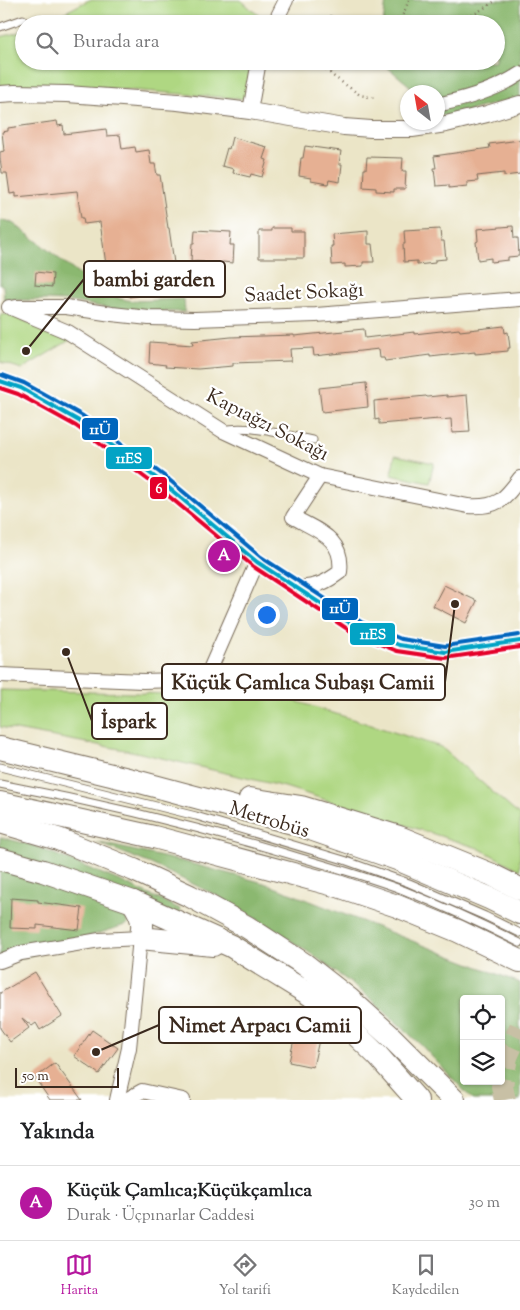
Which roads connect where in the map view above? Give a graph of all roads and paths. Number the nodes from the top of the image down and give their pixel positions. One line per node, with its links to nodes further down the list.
1 (286, 0): 4 (street)
2 (409, 0): 5 (path)
3 (498, 0): 6 (path)
4 (278, 15)
5 (403, 15)
6 (468, 15)
7 (15, 22): 8 (lane)
8 (0, 27)
9 (257, 70): 15 (street)
10 (327, 70): 13 (path)
11 (520, 74): 16 (street)
12 (0, 94): 15 (street)
13 (375, 98)
14 (520, 104): 17 (street)
15 (250, 110): 18 (street)
16 (445, 110)
17 (445, 115)
18 (400, 127)
19 (520, 299): 20 (street, Saadet Sokağı)
20 (4, 307): 22 (street, Kapıağzı Sokağı)
21 (0, 381): 26 (street)
22 (223, 431): 23 (lane); 24 (street, Kapıağzı Sokağı)
23 (313, 440)
24 (320, 476): 25 (street, Kapıağzı Sokağı); 27 (street)
25 (520, 478)
26 (257, 562): 27 (street); 29 (street)
27 (298, 588): 28 (street)
28 (520, 641)
29 (0, 676)
30 (0, 748): 32 (highway)
31 (0, 768): 40 (lane, Metrobüs)
32 (136, 781): 37 (highway); 39 (highway)
33 (0, 784): 42 (lane, Metrobüs)
34 (0, 804): 45 (highway)
35 (0, 822): 50 (highway)
36 (0, 860): 38 (highway)
37 (520, 889)
38 (134, 902): 41 (highway); 43 (highway)
39 (520, 913)
40 (520, 933)
41 (140, 938): 43 (highway); 44 (street); 46 (street)
42 (520, 943)
43 (231, 946): 49 (highway)
44 (0, 961)
45 (520, 961)
46 (117, 1100)
47 (126, 1100): 48 (street)
48 (184, 1100)
49 (417, 1100)
50 (454, 1100)

